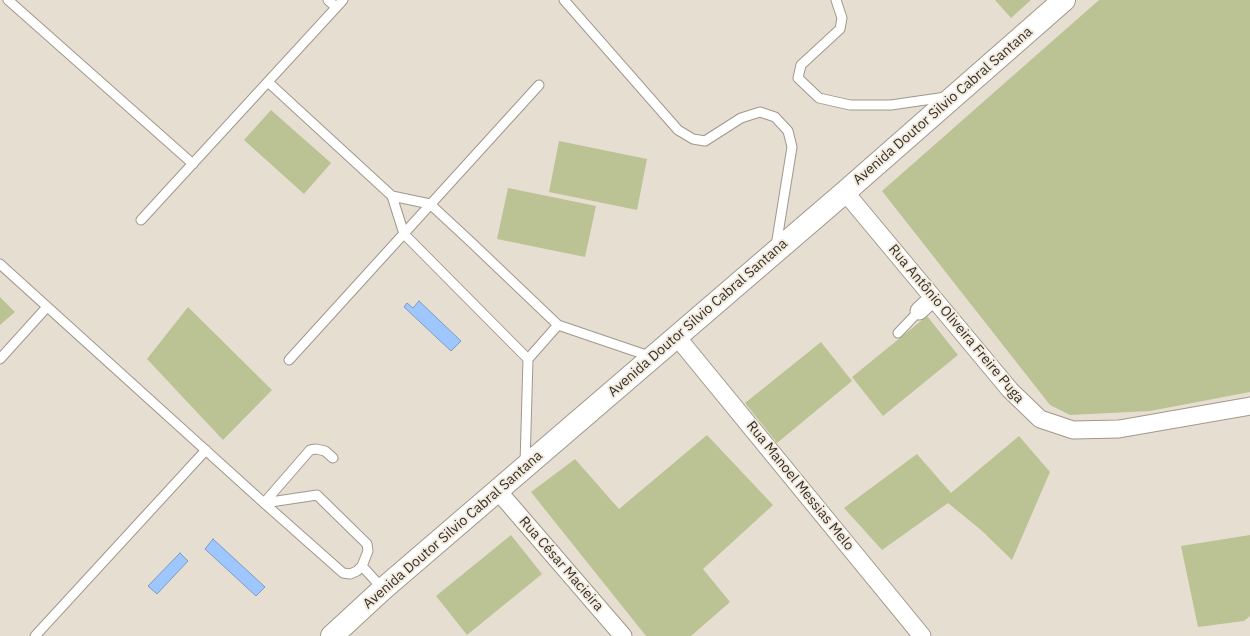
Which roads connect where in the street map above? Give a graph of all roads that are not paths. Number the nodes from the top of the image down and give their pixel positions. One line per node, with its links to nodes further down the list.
1 (8, 0): 11 (lane)
2 (328, 0): 7 (lane)
3 (343, 0): 7 (lane)
4 (564, 0): 17 (lane)
5 (836, 0): 10 (lane)
6 (1064, 0): 10 (street, Avenida Doutor Silvio Cabral Santana)
7 (336, 7): 8 (lane)
8 (268, 82): 11 (lane); 13 (lane)
9 (539, 85): 14 (lane)
10 (954, 96): 12 (street, Avenida Doutor Silvio Cabral Santana)
11 (193, 164): 15 (lane)
12 (845, 192): 17 (street, Avenida Doutor Silvio Cabral Santana); 19 (street, Rua Antônio Oliveira Freire Puga)
13 (392, 196): 14 (lane); 16 (lane)
14 (430, 204): 16 (lane); 22 (lane)
15 (141, 220)
16 (404, 234): 27 (lane); 28 (lane)
17 (775, 252): 24 (street, Avenida Doutor Silvio Cabral Santana)
18 (0, 264): 20 (lane)
19 (933, 298): 21 (street); 29 (street, Rua Antônio Oliveira Freire Puga)
20 (47, 307): 26 (lane); 30 (lane)
21 (919, 312): 23 (lane)
22 (558, 325): 25 (lane); 27 (lane)
23 (898, 333)
24 (677, 337): 25 (street, Avenida Doutor Silvio Cabral Santana); 37 (street, Rua Manoel Messias Melo)
25 (652, 357): 32 (street, Avenida Doutor Silvio Cabral Santana)
26 (0, 359)
27 (528, 359): 32 (lane)
28 (289, 360)
29 (1250, 406)
30 (206, 450): 34 (lane); 38 (lane)
31 (333, 458): 34 (lane)
32 (525, 467): 33 (street, Avenida Doutor Silvio Cabral Santana)
33 (498, 492): 36 (street, Avenida Doutor Silvio Cabral Santana); 40 (street, Rua César Macieira)
34 (264, 503): 35 (lane); 35 (lane)
35 (362, 566): 36 (lane)
36 (383, 589): 39 (street, Avenida Doutor Silvio Cabral Santana)
37 (918, 634)
38 (34, 636)
39 (332, 636)
40 (623, 636)

